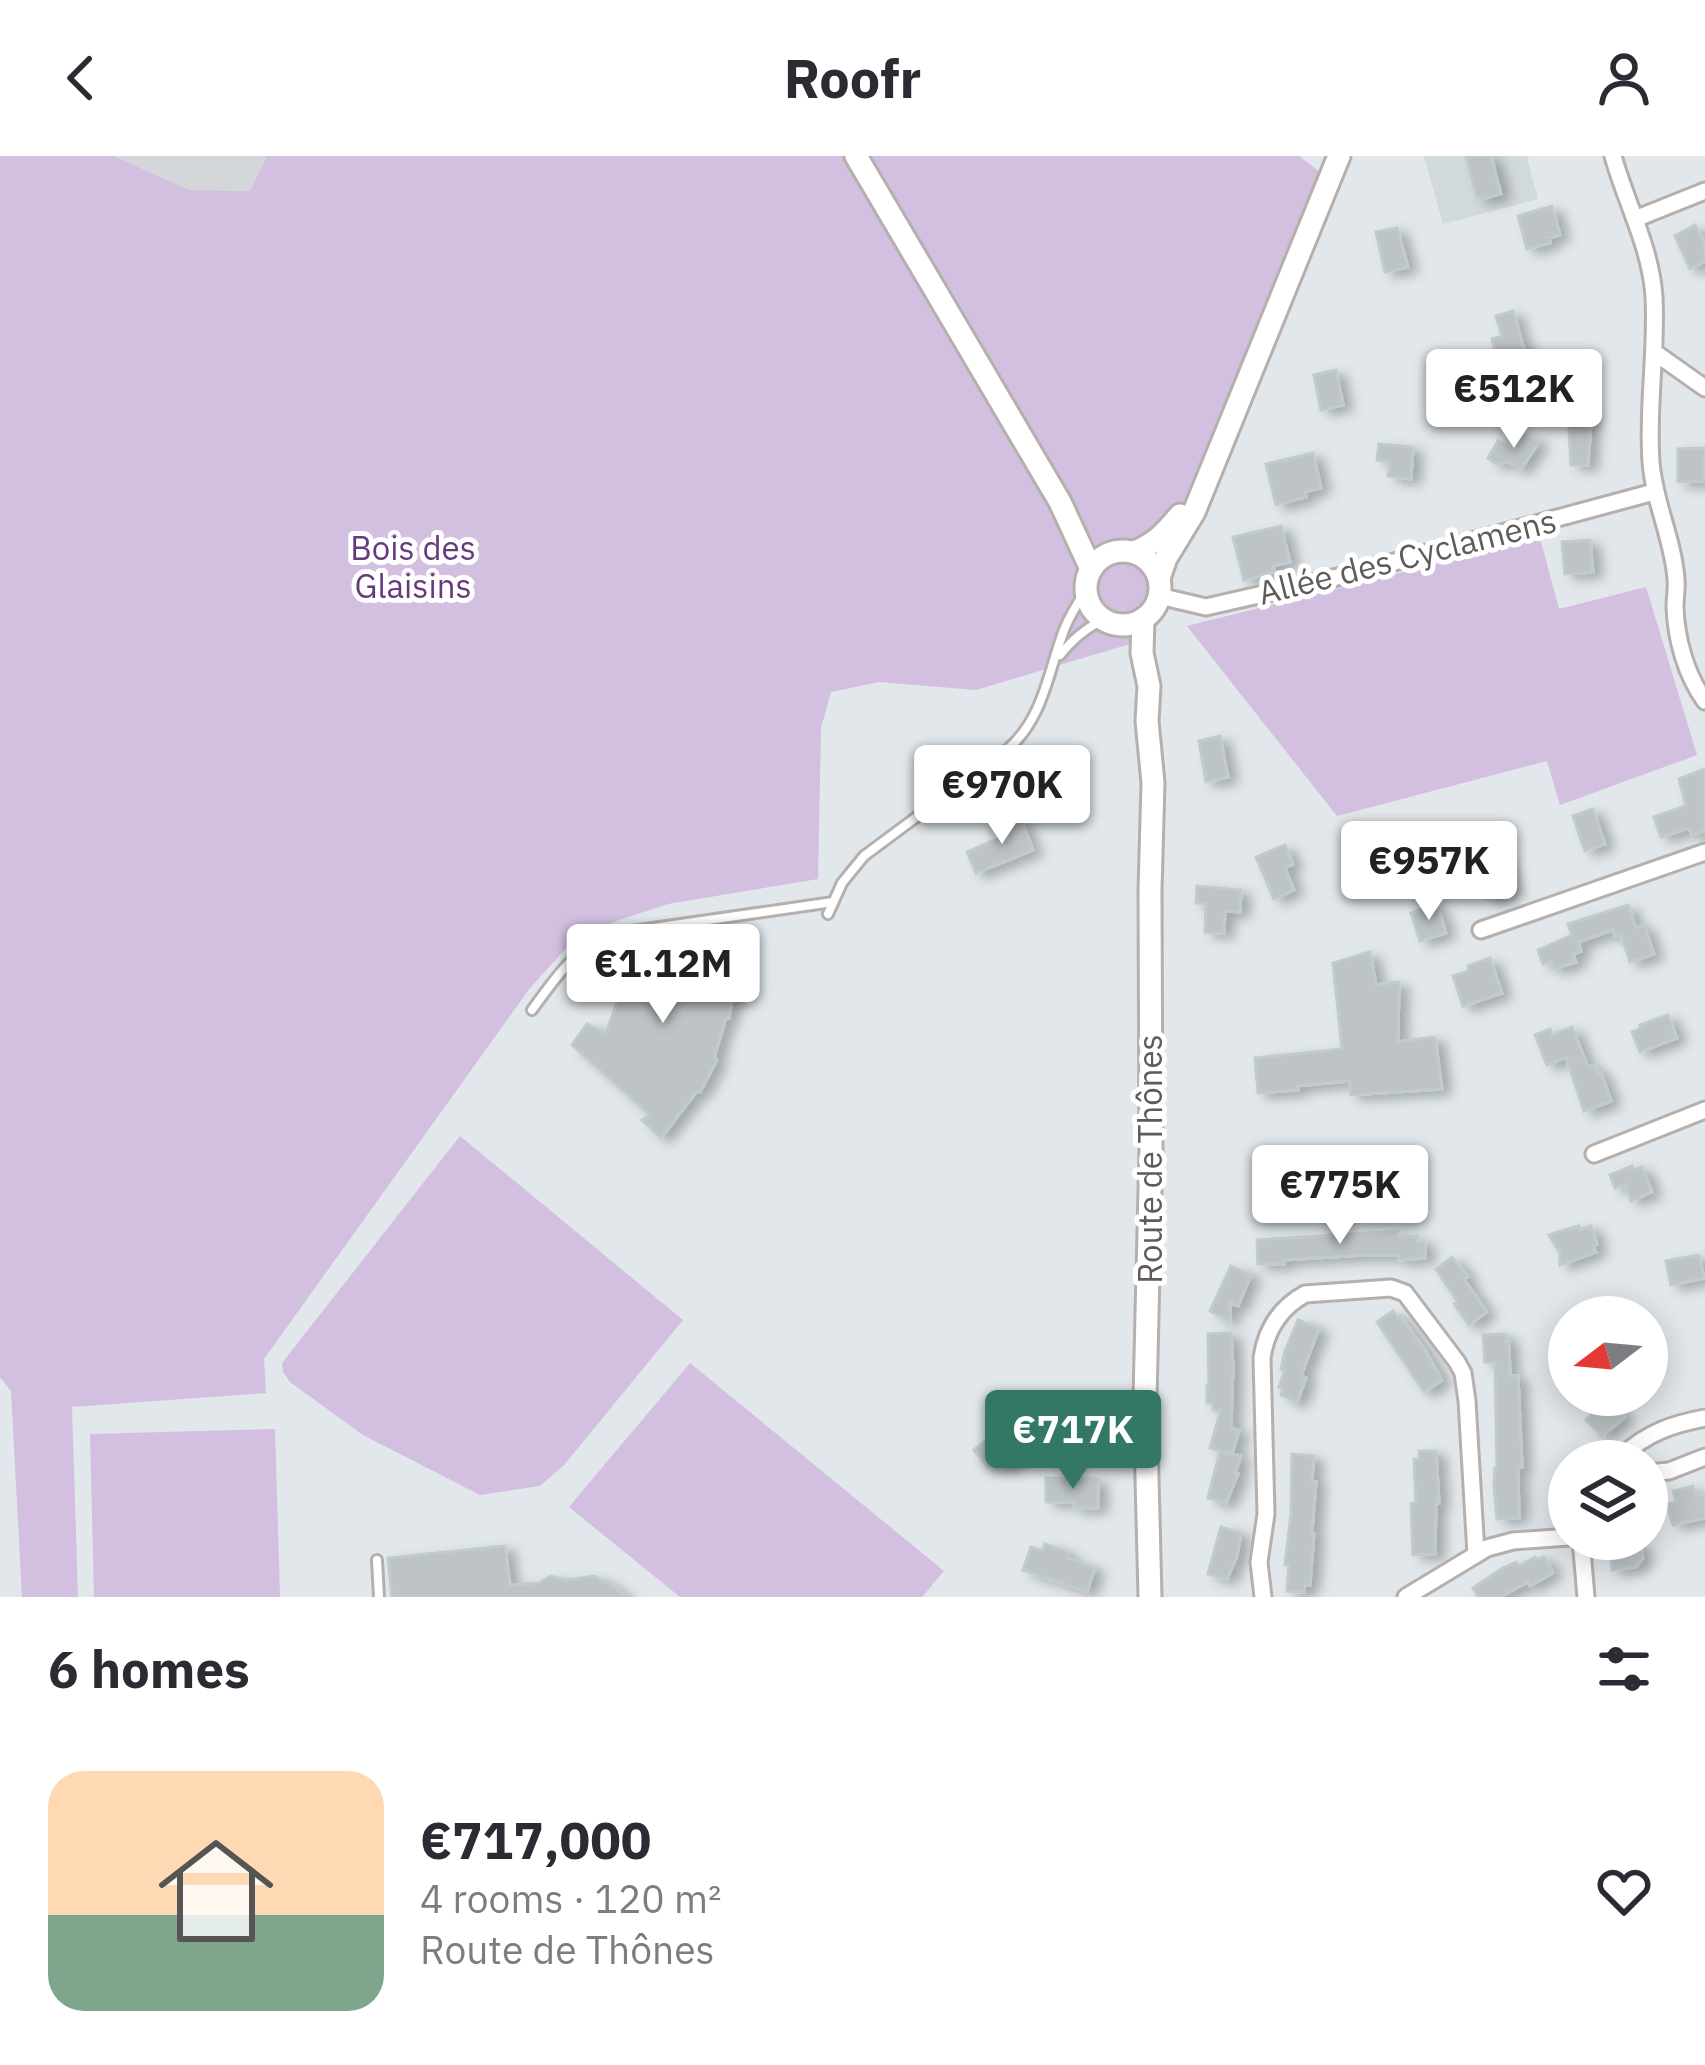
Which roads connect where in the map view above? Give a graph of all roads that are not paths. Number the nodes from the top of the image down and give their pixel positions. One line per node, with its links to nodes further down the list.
1 (856, 156): 10 (main road)
2 (1342, 156): 8 (main road)
3 (1613, 156): 5 (street)
4 (1705, 191): 5 (street)
5 (1635, 219): 6 (street)
6 (1654, 352): 7 (street); 9 (street)
7 (1705, 388)
8 (1208, 475): 11 (main road); 13 (main road)
9 (1654, 492): 13 (street, Allée des Cyclamens); 17 (street)
10 (1060, 502): 11 (main road); 12 (main road)
11 (1123, 552): 12 (main road); 13 (main road)
12 (1089, 579): 15 (main road); 16 (lane)
13 (1159, 587): 14 (main road)
14 (1143, 619): 15 (main road); 18 (main road, Route de Thônes)
15 (1111, 622): 16 (lane); 18 (main road, Route de Thônes)
16 (1055, 661): 20 (lane)
17 (1705, 701)
18 (1148, 721): 35 (main road, Route de Thônes)
19 (1705, 852): 22 (street)
20 (833, 902): 21 (lane); 23 (lane)
21 (828, 914)
22 (1480, 929)
23 (532, 1010)
24 (1705, 1110): 25 (street)
25 (1594, 1154)
26 (1705, 1418): 27 (street)
27 (1639, 1440)
28 (1705, 1457): 29 (street)
29 (1668, 1471)
30 (1548, 1538): 31 (street)
31 (1476, 1554): 36 (street); 37 (street)
32 (377, 1560): 34 (lane)
33 (1583, 1560): 38 (street)
34 (379, 1597)
35 (1150, 1597)
36 (1263, 1597)
37 (1406, 1597)
38 (1586, 1597)

